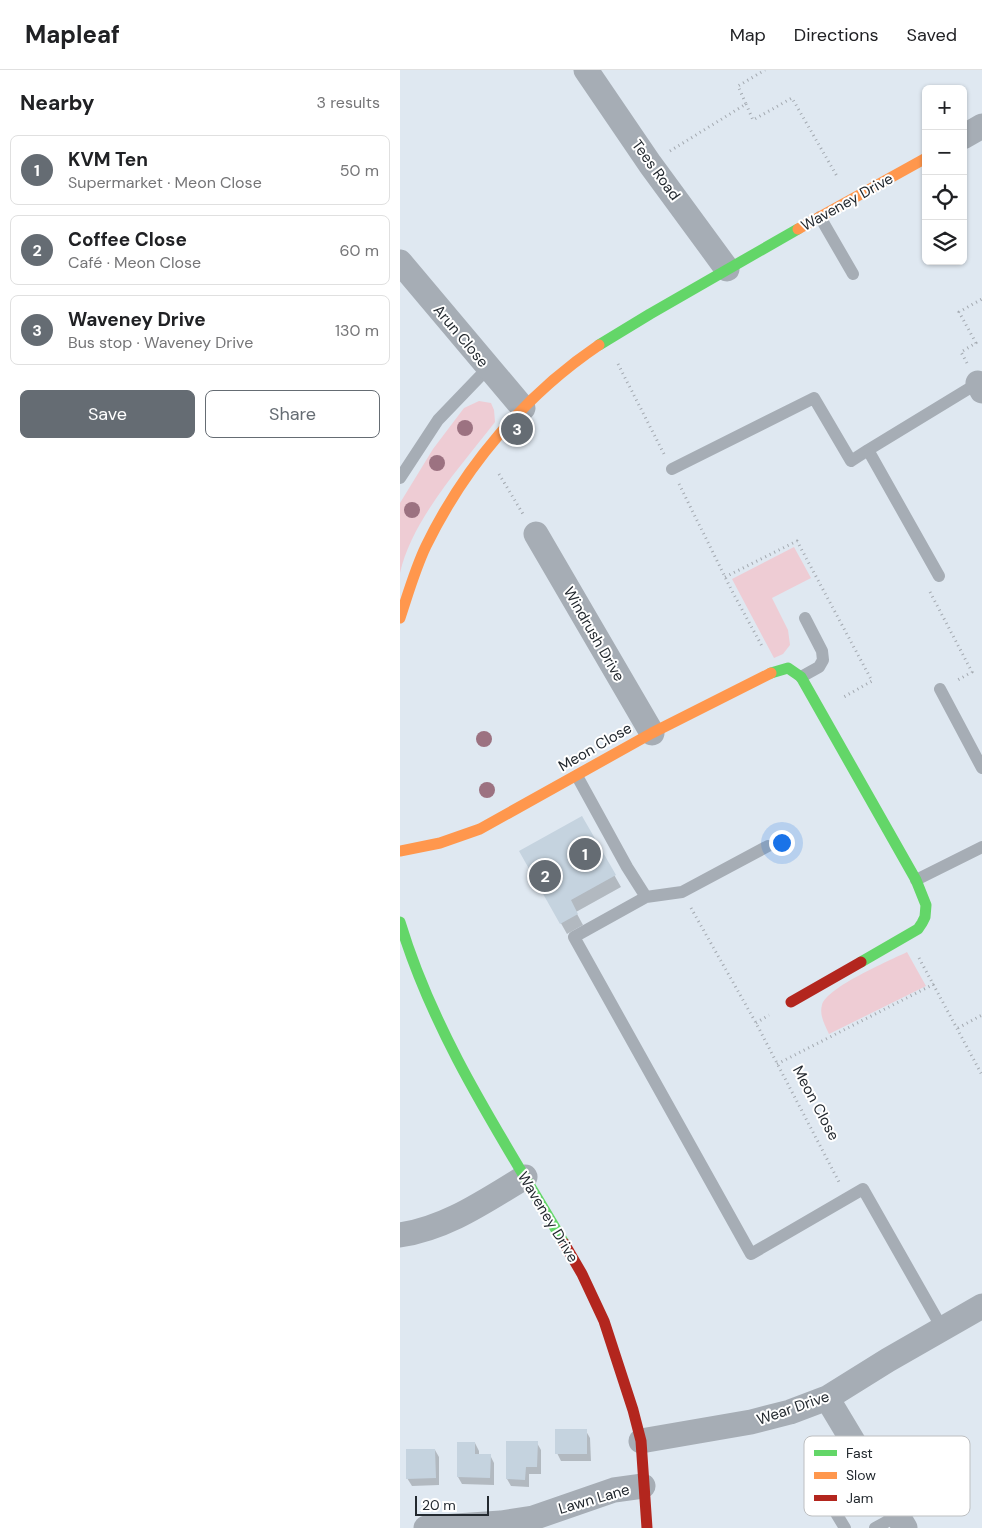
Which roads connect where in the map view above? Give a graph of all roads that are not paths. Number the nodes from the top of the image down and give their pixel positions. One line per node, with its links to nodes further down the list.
1 (586, 70): 7 (street, Tees Road)
2 (982, 126): 3 (street)
3 (967, 135)
4 (922, 160): 5 (street, Waveney Drive)
5 (820, 217): 7 (street, Waveney Drive); 8 (lane)
6 (400, 262): 9 (street, Arun Close)
7 (727, 269): 11 (street, Waveney Drive)
8 (853, 274)
9 (488, 368): 11 (street, Arun Close); 14 (lane)
10 (980, 387): 12 (lane)
11 (523, 408): 17 (street, Waveney Drive)
12 (868, 450): 13 (lane); 16 (lane)
13 (672, 469)
14 (400, 478)
15 (536, 534): 21 (street, Windrush Drive)
16 (939, 576)
17 (400, 618)
18 (805, 618): 19 (lane)
19 (801, 677): 21 (street, Meon Close); 27 (street)
20 (940, 689): 22 (lane)
21 (652, 733): 23 (street, Meon Close)
22 (982, 768)
23 (577, 776): 26 (street, Meon Close); 28 (lane)
24 (768, 846): 28 (lane)
25 (982, 846): 27 (lane)
26 (400, 852)
27 (916, 880): 30 (street)
28 (646, 897): 34 (lane)
29 (400, 922): 31 (street, Waveney Drive)
30 (791, 1002)
31 (525, 1177): 32 (street); 37 (street, Waveney Drive)
32 (400, 1236)
33 (982, 1306): 34 (street, Wear Drive)
34 (942, 1328): 35 (street, Wear Drive)
35 (828, 1398): 36 (street); 37 (street, Wear Drive)
36 (850, 1436)
37 (641, 1441): 38 (street, Waveney Drive)
38 (643, 1486): 41 (street, Lawn Lane); 42 (street, Waveney Drive)
39 (838, 1516): 43 (lane)
40 (901, 1522): 44 (lane)
41 (426, 1528)
42 (647, 1528)
43 (845, 1528)
44 (875, 1528)

